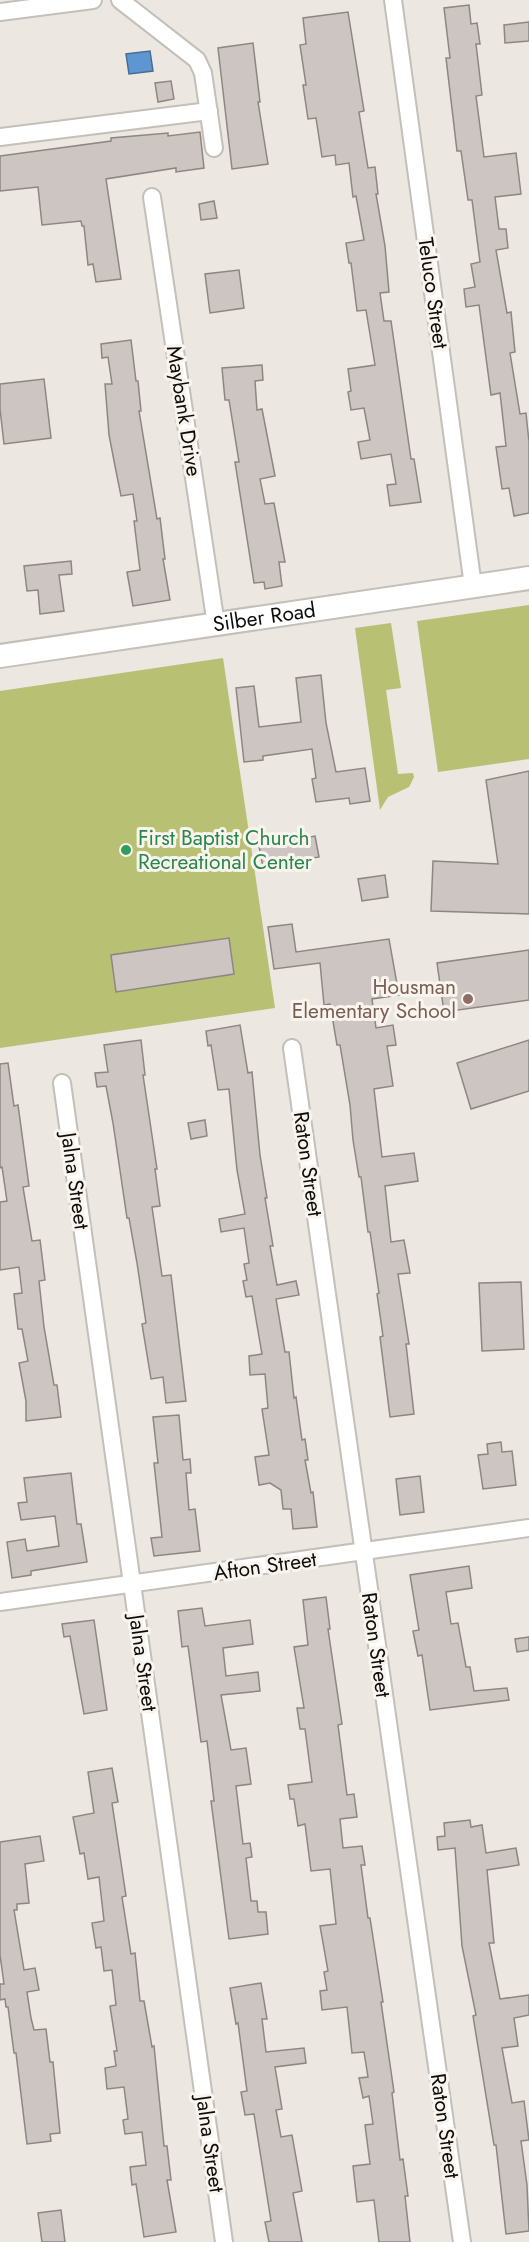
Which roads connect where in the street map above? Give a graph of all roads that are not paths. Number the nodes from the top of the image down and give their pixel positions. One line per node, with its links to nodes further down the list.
1 (93, 0): 4 (street)
2 (120, 0): 5 (street)
3 (393, 0): 10 (street, Teluco Street)
4 (1, 8)
5 (209, 111): 6 (street); 7 (street)
6 (0, 137)
7 (214, 148)
8 (152, 197): 11 (street, Maybank Drive)
9 (529, 578): 10 (street, Silber Road)
10 (473, 586): 11 (street, Silber Road)
11 (216, 624): 12 (street, Silber Road)
12 (0, 656)
13 (292, 1048): 16 (street, Raton Street)
14 (62, 1083): 17 (street, Jalna Street)
15 (529, 1528): 16 (street, Afton Street)
16 (363, 1553): 17 (street, Afton Street); 20 (street, Raton Street)
17 (132, 1584): 18 (street, Afton Street); 19 (street, Jalna Street)
18 (0, 1602)
19 (224, 2242)
20 (462, 2242)

